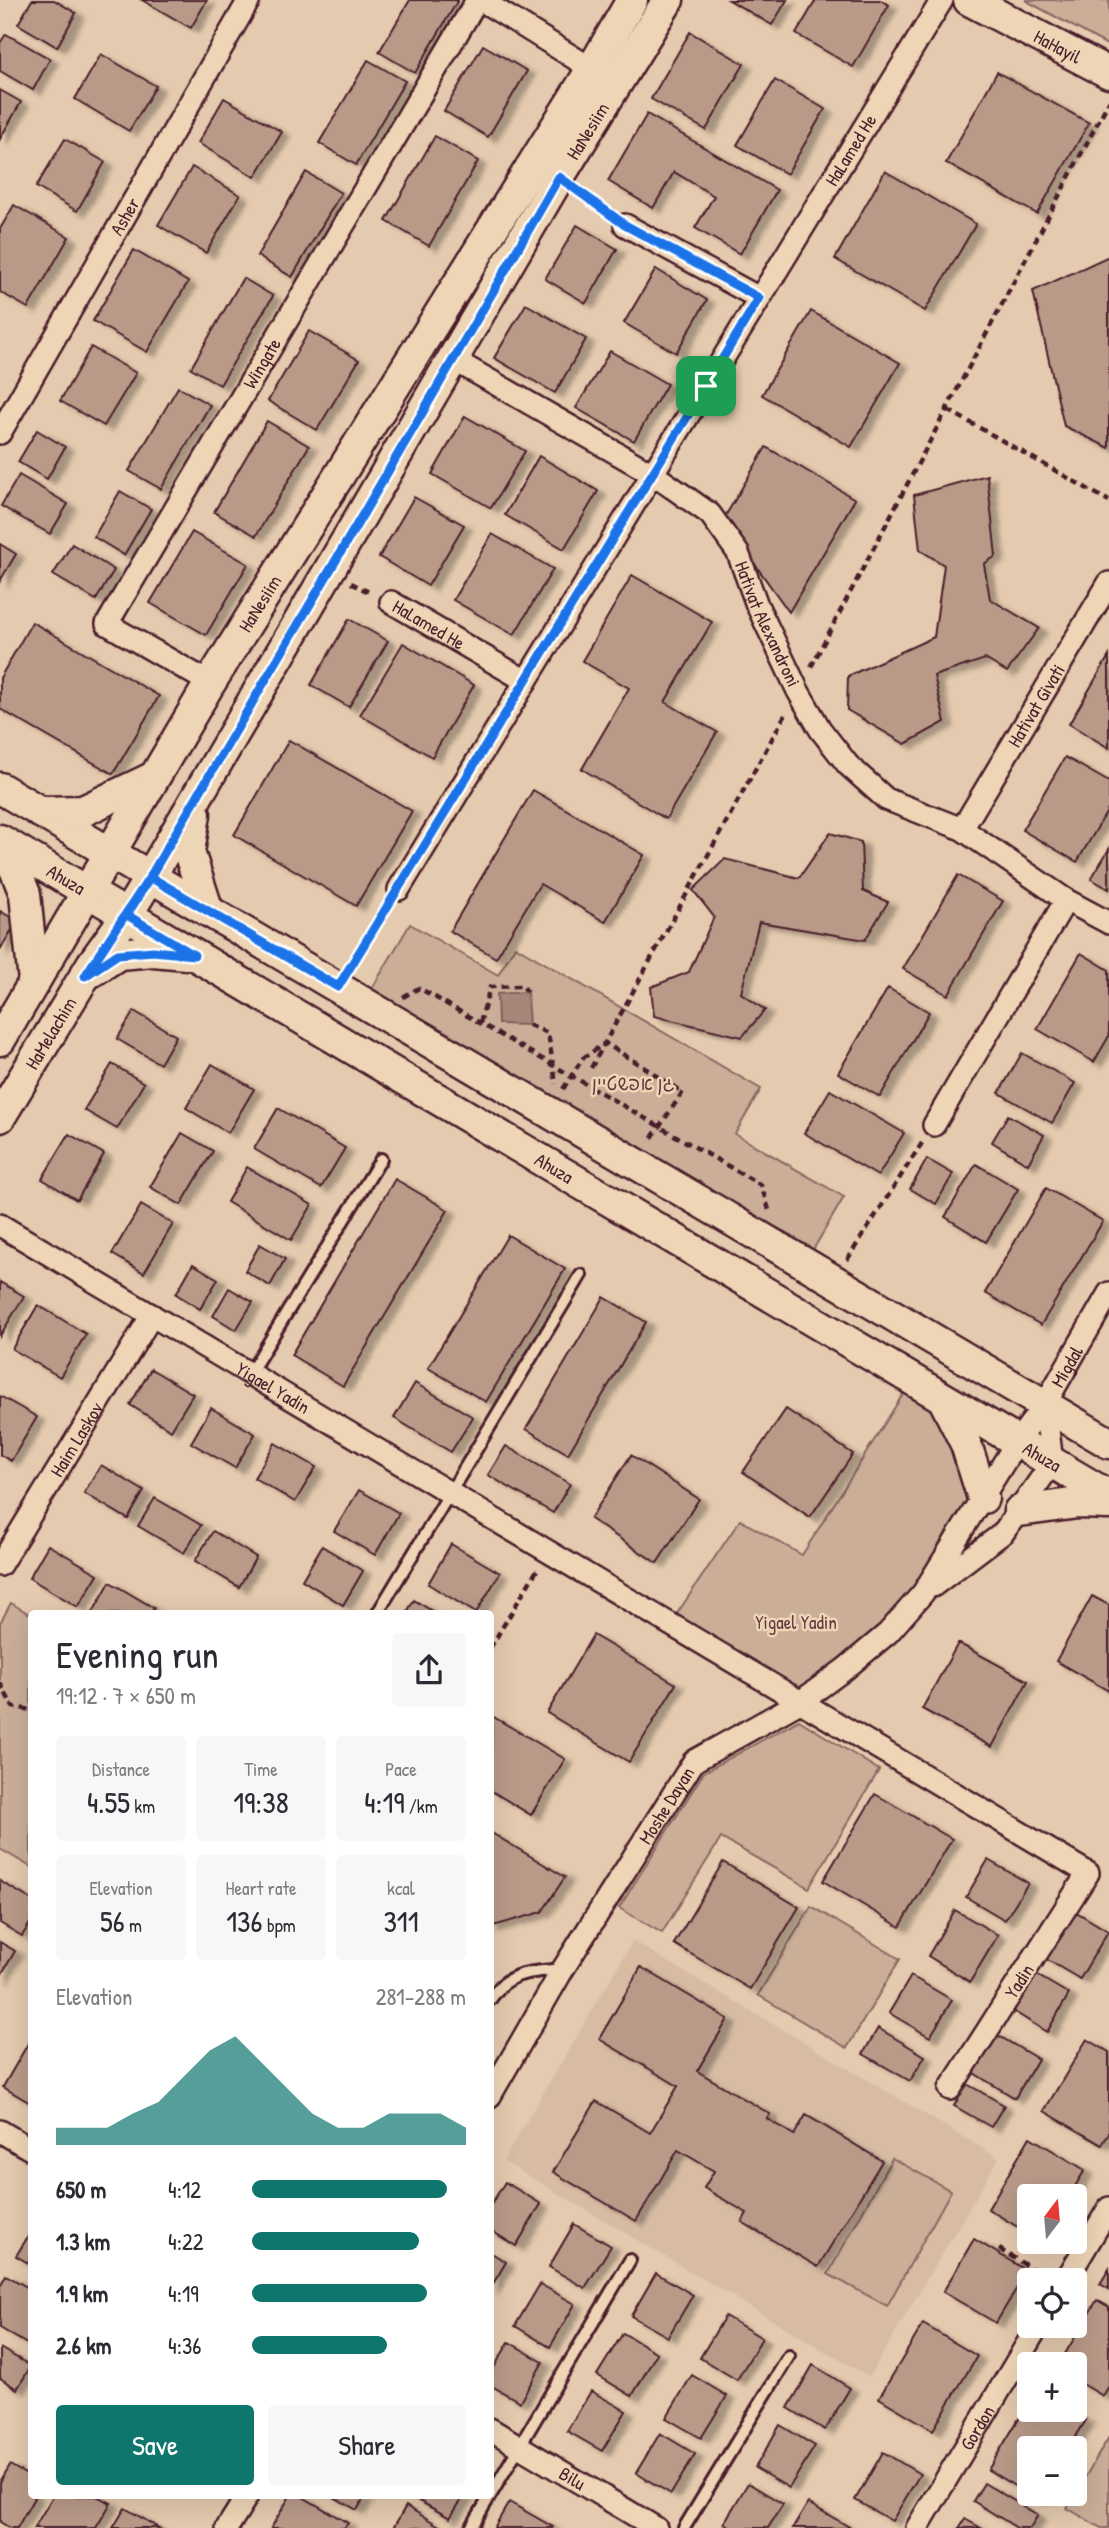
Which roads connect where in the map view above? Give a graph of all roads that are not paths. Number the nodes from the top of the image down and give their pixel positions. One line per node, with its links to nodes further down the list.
1 (249, 0): 12 (street, Asher)
2 (479, 0): 7 (street, Wingate); 17 (street, Wingate)
3 (632, 0): 7 (main road, HaNesiim)
4 (668, 0): 11 (main road, HaNesiim)
5 (942, 0): 10 (street, HaLamed He)
6 (969, 0): 8 (main road, HaHayil)
7 (592, 69): 17 (main road, HaNesiim)
8 (1109, 73)
9 (625, 225): 10 (street)
10 (759, 298): 13 (street, HaLamed He)
11 (454, 360): 13 (street, Hativat Alexandroni); 20 (main road, HaNesiim)
12 (0, 433)
13 (653, 474): 16 (street, HaLamed He); 22 (street, Hativat Alexandroni)
14 (1109, 583): 22 (street, Hativat Givati)
15 (391, 603): 16 (street, HaLamed He)
16 (526, 681): 26 (street, HaLamed He)
17 (210, 682): 18 (main road, HaNesiim)
18 (155, 776): 21 (main road); 24 (main road, HaNesiim)
19 (0, 789): 21 (main road)
20 (197, 796): 25 (main road, HaNesiim); 29 (main road)
21 (40, 812): 24 (main road)
22 (962, 829): 28 (street, Hativat Alexandroni)
23 (0, 842): 27 (main road, Ahuza); 34 (main road)
24 (110, 853): 25 (main road); 27 (main road, HaMelachim)
25 (150, 877): 29 (main road); 30 (main road, HaNesiim)
26 (399, 889)
27 (87, 892): 30 (main road, Ahuza); 34 (main road, HaMelachim)
28 (1066, 900): 31 (street, Hativat Alexandroni); 37 (street)
29 (208, 911): 45 (main road)
30 (127, 915): 32 (main road, Ahuza); 33 (main road, HaMelachim)
31 (1109, 923)
32 (194, 955): 33 (main road); 44 (main road, Ahuza)
33 (85, 976): 36 (main road, HaMelachim)
34 (34, 982): 35 (main road, HaMelachim)
35 (0, 1040)
36 (0, 1117)
37 (934, 1125)
38 (381, 1159): 43 (lane)
39 (0, 1225): 42 (street, Yigael Yadin)
40 (581, 1275): 49 (lane)
41 (1109, 1293): 45 (street, Migdal)
42 (152, 1315): 43 (street, Yigael Yadin); 54 (street, Haim Laskov)
43 (250, 1373): 49 (street, Yigael Yadin)
44 (944, 1400): 46 (main road, Ahuza); 51 (main road)
45 (1045, 1404): 46 (street, Moshe Dayan); 47 (main road); 48 (street)
46 (1016, 1443): 48 (main road, Ahuza); 51 (street, Moshe Dayan)
47 (1109, 1443)
48 (1052, 1463): 50 (main road, Ahuza); 53 (street, Moshe Dayan)
49 (449, 1492): 56 (lane); 57 (street, Yigael Yadin)
50 (1109, 1496)
51 (983, 1498): 55 (street, Moshe Dayan)
52 (1109, 1504): 53 (main road)
53 (1019, 1511): 55 (street, Moshe Dayan)
54 (0, 1565)
55 (923, 1593): 57 (street, Moshe Dayan)
56 (379, 1610)
57 (800, 1702): 58 (street, Yigael Yadin); 59 (street, Moshe Dayan)
58 (1088, 1873): 62 (street, Yadin)
59 (563, 1969): 60 (lane); 61 (street, Moshe Dayan)
60 (494, 1994)
61 (494, 2089)
62 (950, 2089)
63 (0, 2131): 64 (street)
64 (28, 2148)
65 (1109, 2208): 67 (street)
66 (631, 2260): 71 (lane)
67 (1073, 2268)
68 (1031, 2338): 79 (street, Gordon)
69 (789, 2356): 78 (lane)
70 (494, 2431): 71 (street, Bilu)
71 (519, 2447): 72 (lane); 77 (street, Bilu)
72 (494, 2489)
73 (245, 2499): 75 (street)
74 (488, 2499): 76 (lane)
75 (227, 2528)
76 (471, 2528)
77 (656, 2528)
78 (684, 2528)
79 (917, 2528)

